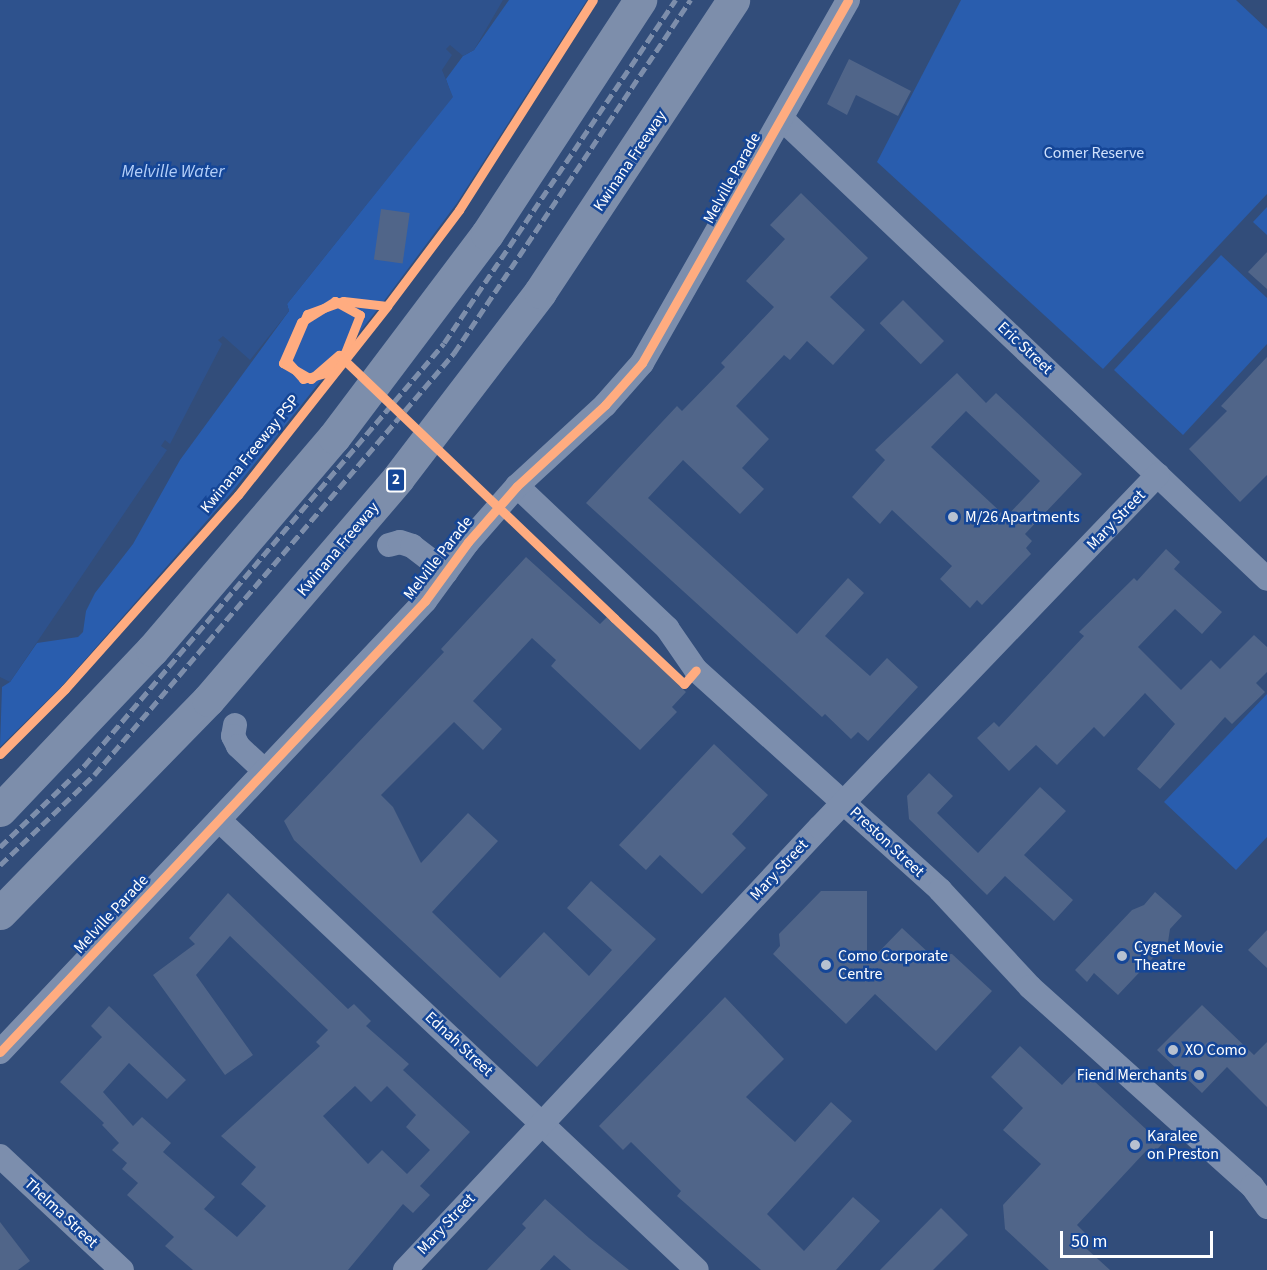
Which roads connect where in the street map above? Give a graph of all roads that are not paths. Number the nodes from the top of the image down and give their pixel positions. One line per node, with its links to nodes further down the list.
1 (640, 0): 13 (highway)
2 (733, 0): 15 (highway, Kwinana Freeway / 2)
3 (848, 0): 4 (street, Melville Parade)
4 (782, 119): 5 (street, Eric Street); 6 (street, Melville Parade)
5 (1158, 475): 9 (street, Eric Street); 12 (street, Mary Street)
6 (517, 486): 8 (street, Melville Parade); 12 (street, Preston Street)
7 (389, 545): 8 (street)
8 (446, 572): 11 (street, Melville Parade)
9 (1267, 579)
10 (235, 725): 11 (street)
11 (264, 770): 14 (street, Melville Parade)
12 (845, 802): 17 (street, Mary Street); 19 (street, Preston Street)
13 (0, 810)
14 (219, 820): 16 (street, Melville Parade); 17 (street, Ednah Street)
15 (0, 913)
16 (0, 1052)
17 (541, 1122): 21 (street, Mary Street); 22 (street, Ednah Street)
18 (0, 1156): 20 (street, Thelma Street)
19 (1265, 1199)
20 (122, 1270)
21 (405, 1270)
22 (697, 1270)

